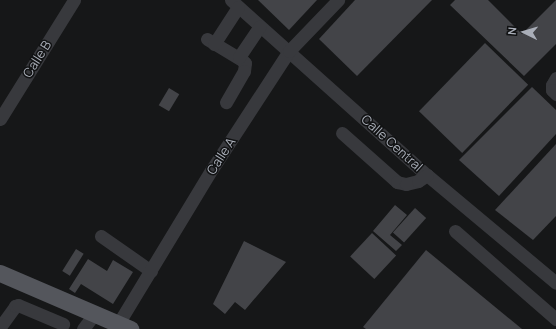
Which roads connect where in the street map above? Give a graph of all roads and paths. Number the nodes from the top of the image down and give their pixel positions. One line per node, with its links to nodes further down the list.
1 (74, 0): 10 (street, Calle B)
2 (338, 0): 5 (street, Calle A)
3 (235, 3): 4 (street, Calle Central); 6 (street)
4 (260, 26): 5 (street, Calle Central); 6 (street)
5 (289, 51): 12 (street, Calle Central); 15 (street, Calle A)
6 (239, 58): 9 (street)
7 (556, 78): 8 (street)
8 (556, 94)
9 (226, 102)
10 (0, 119)
11 (342, 133): 12 (street)
12 (427, 175): 17 (street, Calle Central)
13 (455, 231): 19 (street)
14 (101, 236): 15 (street)
15 (151, 272): 21 (street, Calle A)
16 (0, 273): 18 (main road)
17 (556, 283)
18 (95, 314): 21 (main road); 23 (street)
19 (556, 319)
20 (63, 324): 22 (street)
21 (124, 326)
22 (0, 327)
23 (83, 329)

